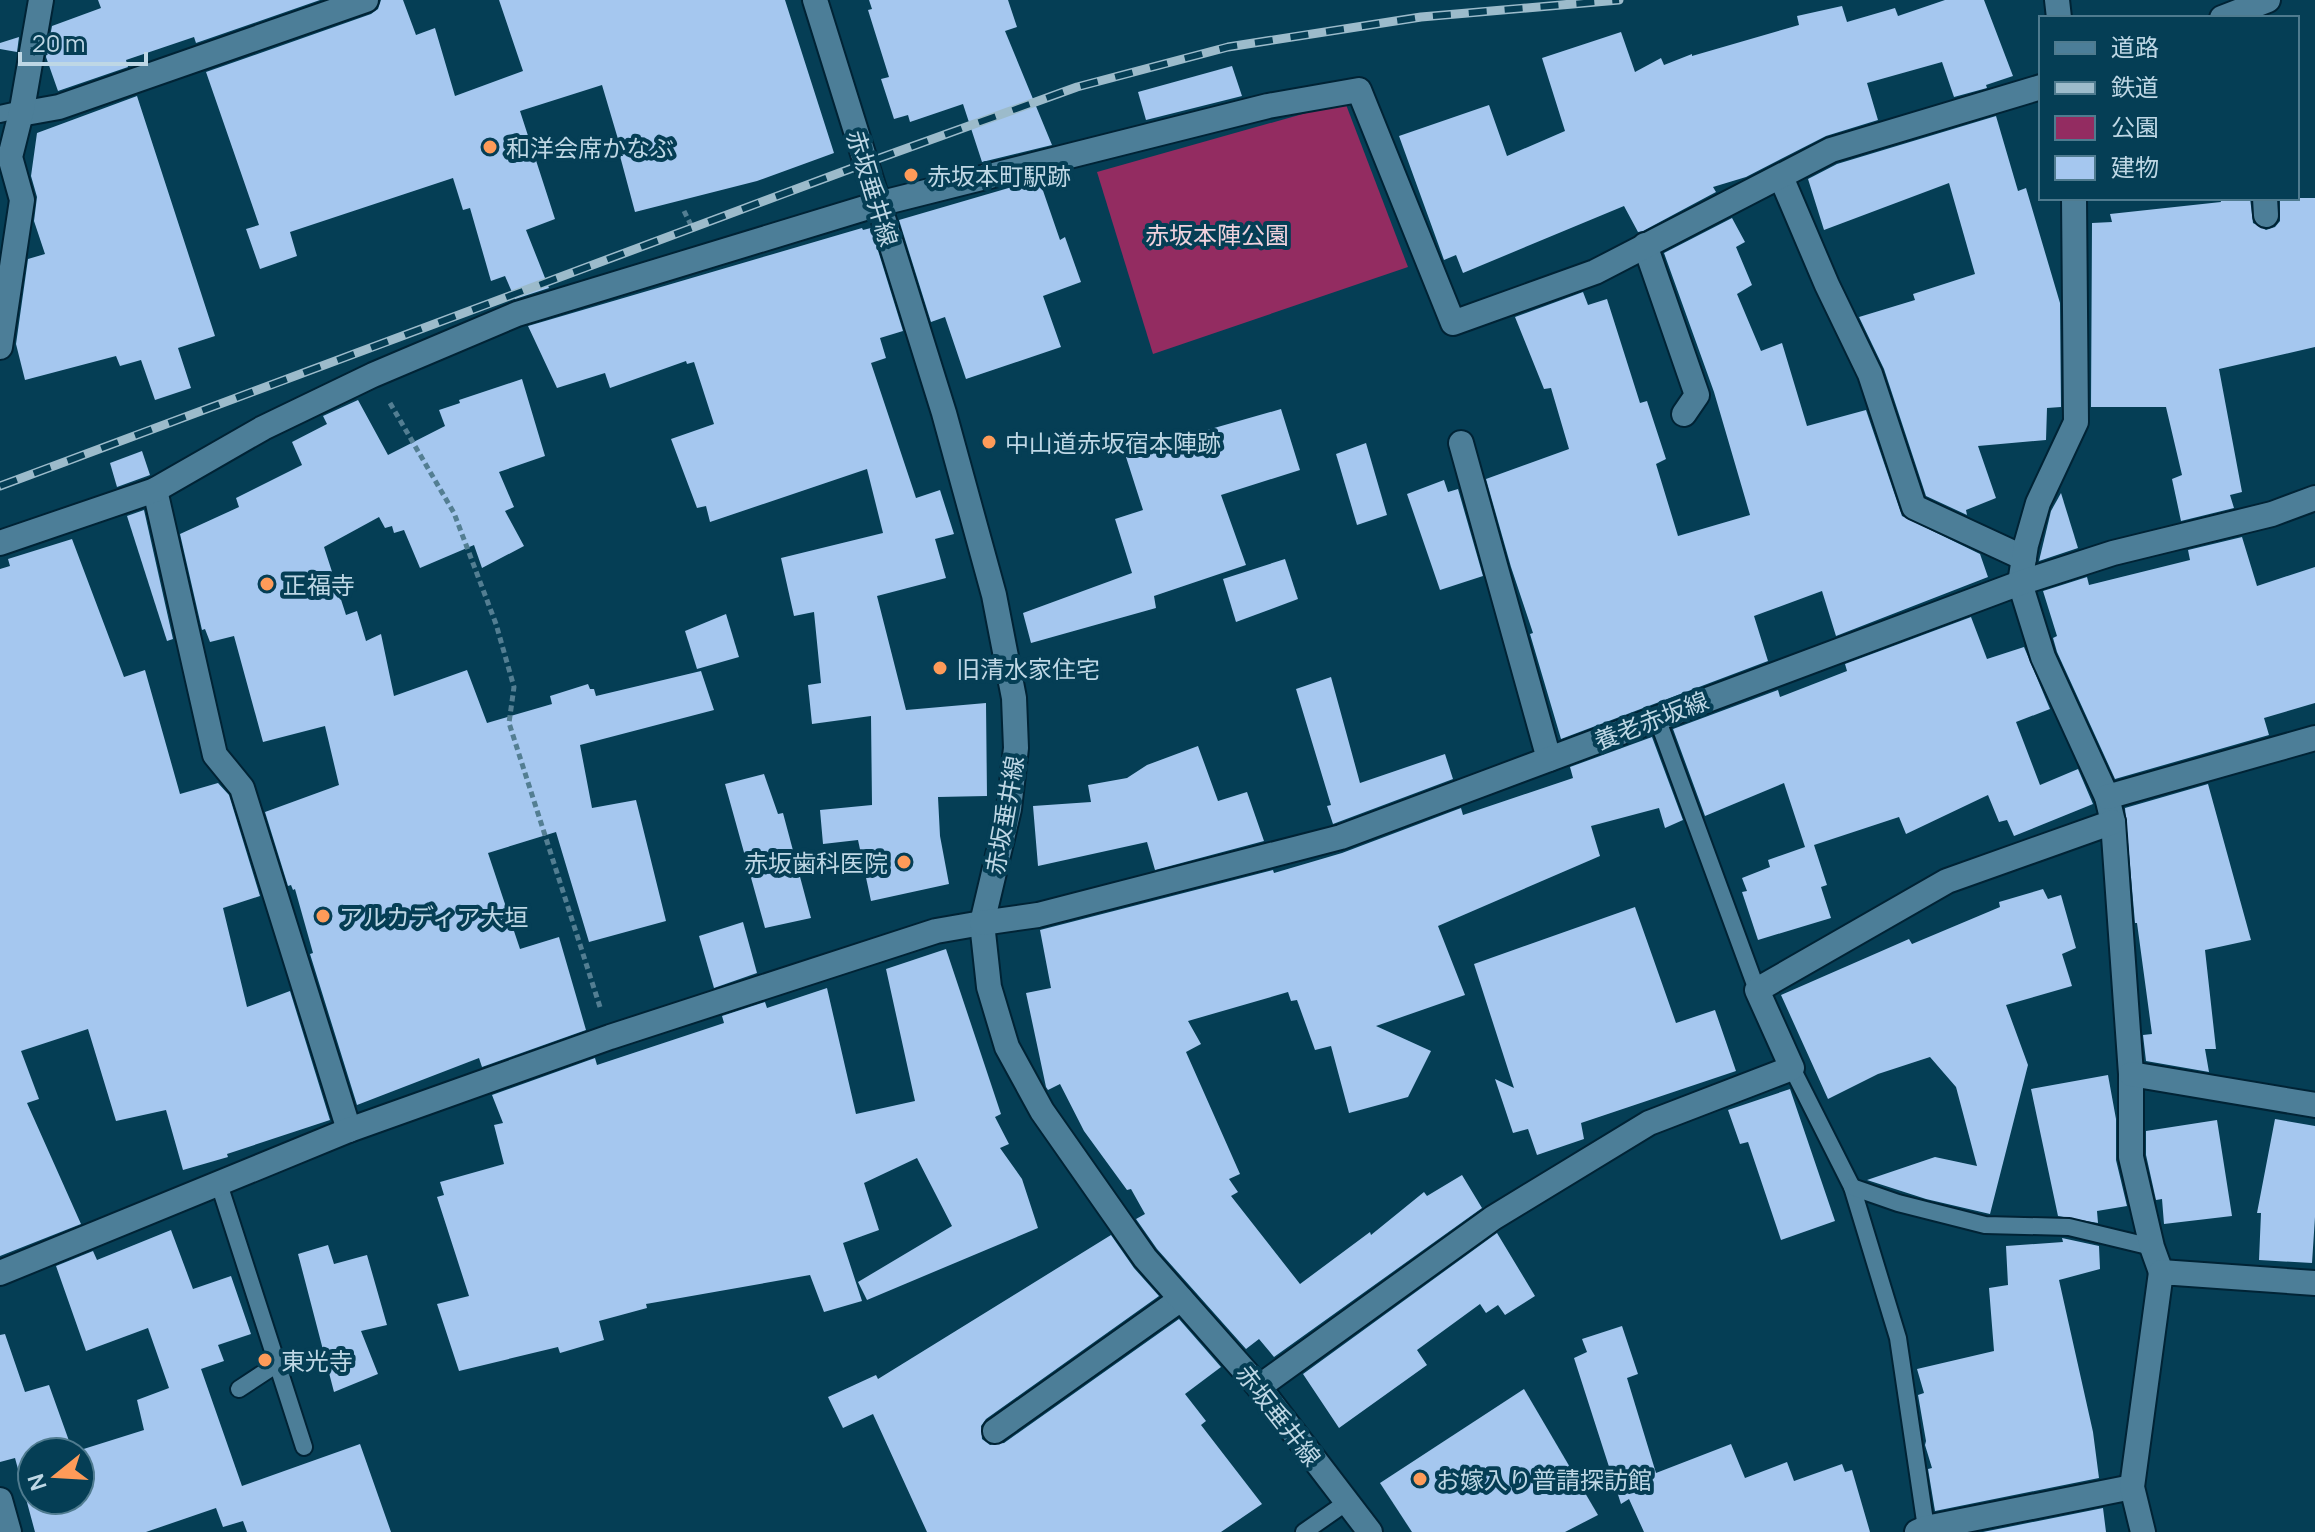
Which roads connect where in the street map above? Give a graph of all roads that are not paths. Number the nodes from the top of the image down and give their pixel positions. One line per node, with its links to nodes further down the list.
1 (41, 0): 7 (street)
2 (366, 0): 7 (street)
3 (815, 0): 11 (street, 赤坂垂井線)
4 (2264, 7): 5 (street)
5 (2230, 16)
6 (2039, 88): 9 (street)
7 (14, 112): 8 (street)
8 (5, 158): 13 (street)
9 (1781, 177): 12 (street); 19 (street)
10 (2074, 200): 19 (street)
11 (878, 204): 12 (street); 16 (street); 26 (street, 赤坂垂井線)
12 (1645, 245): 14 (street)
13 (0, 347)
14 (1684, 414)
15 (1461, 443): 23 (street)
16 (155, 490): 18 (street); 31 (street)
17 (2315, 498): 20 (street, 養老赤坂線)
18 (0, 543)
19 (2024, 558): 20 (street)
20 (2020, 583): 21 (street, 養老赤坂線); 24 (street)
21 (1657, 718): 23 (street, 養老赤坂線); 27 (lane)
22 (2315, 738): 24 (street)
23 (1549, 759): 26 (street, 養老赤坂線)
24 (2107, 797): 25 (street)
25 (2113, 822): 27 (street); 29 (street)
26 (982, 923): 31 (street, 養老赤坂線); 38 (street, 赤坂垂井線)
27 (1757, 990): 28 (street)
28 (1792, 1068): 33 (lane); 40 (street)
29 (2131, 1074): 30 (street); 34 (street)
30 (2315, 1105)
31 (349, 1130): 32 (street, 養老赤坂線)
32 (219, 1184): 36 (street, 養老赤坂線); 39 (lane)
33 (1852, 1187): 34 (lane); 47 (lane)
34 (2152, 1247): 35 (street)
35 (2161, 1272): 37 (street); 44 (street)
36 (0, 1273)
37 (2315, 1283)
38 (1181, 1299): 40 (street, 赤坂垂井線); 42 (street)
39 (277, 1364): 41 (lane); 43 (lane)
40 (1259, 1387): 46 (street, 赤坂垂井線)
41 (239, 1389)
42 (995, 1431)
43 (304, 1447)
44 (2132, 1487): 47 (street); 51 (street)
45 (0, 1500): 48 (street)
46 (1347, 1502): 49 (lane); 50 (street, 赤坂垂井線)
47 (1921, 1530)
48 (9, 1532)
49 (1304, 1532)
50 (1370, 1532)
51 (2143, 1532)

